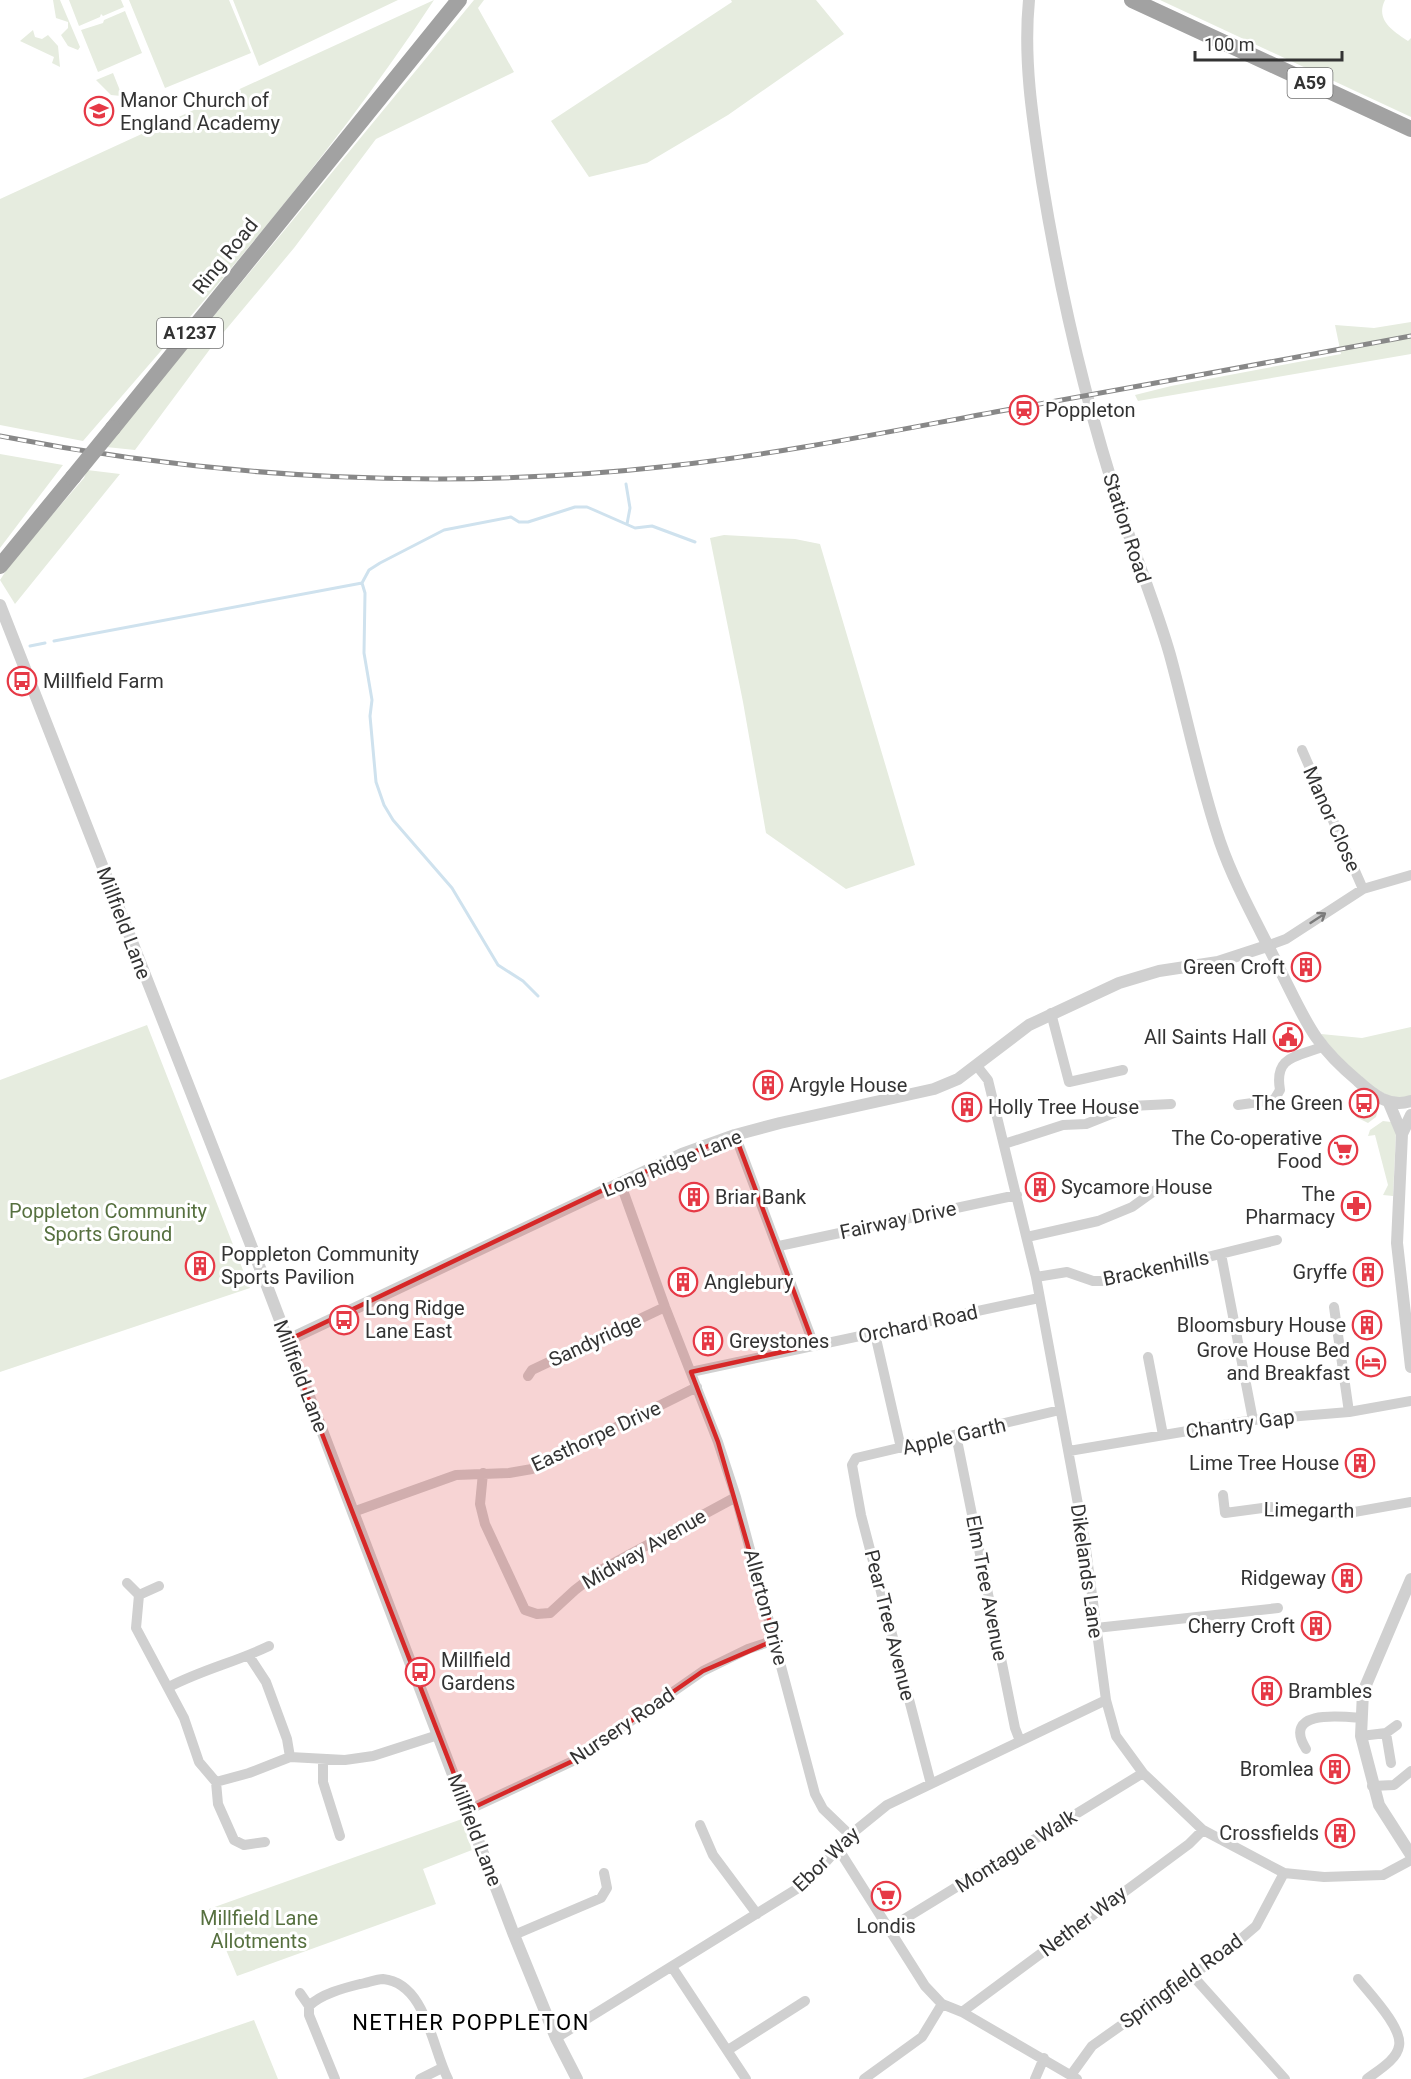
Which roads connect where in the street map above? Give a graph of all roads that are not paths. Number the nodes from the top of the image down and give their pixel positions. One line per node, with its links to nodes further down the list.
1 (459, 0): 5 (highway, Ring Road / A1237, bridge)
2 (1029, 0): 10 (street, Station Road)
3 (1132, 0): 4 (highway, A59)
4 (1411, 129)
5 (4, 561)
6 (0, 605): 35 (street, Millfield Lane)
7 (1302, 750): 9 (street, Manor Close)
8 (1411, 874): 9 (street)
9 (1363, 889): 10 (street, one-way to 9)
10 (1267, 946): 11 (street, Long Ridge Lane); 12 (street, Station Road)
11 (1051, 1012): 13 (street, Long Ridge Lane); 14 (street)
12 (1322, 1047): 16 (street); 18 (street)
13 (977, 1066): 21 (street, Long Ridge Lane); 22 (street, Dikelands Lane)
14 (1123, 1070)
15 (1411, 1101): 16 (street)
16 (1389, 1103): 20 (street)
17 (1171, 1104): 22 (street)
18 (1238, 1105)
19 (1411, 1115): 20 (street)
20 (1402, 1134): 38 (street)
21 (735, 1135): 23 (street, Long Ridge Lane); 28 (street)
22 (1004, 1144): 25 (street, Dikelands Lane)
23 (620, 1182): 32 (street, Allerton Drive); 35 (street, Long Ridge Lane)
24 (1164, 1184): 26 (street)
25 (1017, 1195): 26 (street, Dikelands Lane); 28 (street, Fairway Drive)
26 (1027, 1237): 30 (street, Dikelands Lane)
27 (1277, 1240): 29 (street, Brackenhills)
28 (779, 1246): 36 (street)
29 (1221, 1254): 30 (street, Brackenhills); 45 (street)
30 (1036, 1277): 31 (street, Dikelands Lane)
31 (1039, 1298): 34 (street, Orchard Road); 43 (street, Dikelands Lane)
32 (664, 1307): 39 (street, Allerton Drive); 40 (street, Sandyridge)
33 (1334, 1307): 44 (street)
34 (875, 1334): 36 (street, Orchard Road); 48 (street)
35 (286, 1341): 55 (street, Millfield Lane)
36 (814, 1345): 39 (street, Orchard Road)
37 (1148, 1357): 47 (street)
38 (1411, 1367)
39 (691, 1372): 41 (street, Allerton Drive)
40 (528, 1376)
41 (698, 1388): 51 (street, Easthorpe Drive); 53 (street, Allerton Drive)
42 (1411, 1401): 44 (street, Chantry Gap)
43 (1060, 1410): 46 (street, Apple Garth); 49 (street, Dikelands Lane)
44 (1349, 1412): 45 (street, Chantry Gap)
45 (1253, 1420): 47 (street, Chantry Gap)
46 (956, 1435): 48 (street, Apple Garth); 72 (street, Elm Tree Avenue)
47 (1163, 1435): 49 (street, Chantry Gap)
48 (901, 1448): 50 (street, Apple Garth)
49 (1069, 1451): 61 (street, Dikelands Lane)
50 (852, 1465): 80 (street, Pear Tree Avenue)
51 (483, 1473): 53 (street, Midway Avenue); 55 (street, Easthorpe Drive)
52 (1223, 1495): 54 (street, Limegarth)
53 (736, 1497): 62 (street, Allerton Drive)
54 (1411, 1502)
55 (353, 1512): 70 (street, Millfield Lane)
56 (1411, 1579): 67 (street)
57 (127, 1583): 59 (street)
58 (159, 1586): 59 (street)
59 (139, 1595): 65 (street)
60 (1278, 1608): 61 (street)
61 (1096, 1628): 66 (street, Dikelands Lane)
62 (775, 1640): 82 (street, Nursery Road); 85 (street, Allerton Drive)
63 (269, 1646): 64 (street)
64 (249, 1656): 65 (street); 74 (street)
65 (169, 1687): 79 (street)
66 (1106, 1700): 72 (street, Ebor Way); 78 (street, Dikelands Lane)
67 (1361, 1718): 71 (street); 73 (street)
68 (1396, 1725): 69 (street)
69 (1386, 1733): 71 (street); 76 (street)
70 (438, 1735): 75 (street); 82 (street, Millfield Lane)
71 (1361, 1736): 81 (street)
72 (1020, 1741): 80 (street, Ebor Way)
73 (1306, 1749)
74 (290, 1757): 75 (street); 79 (street)
75 (323, 1759): 86 (street)
76 (1391, 1763)
77 (1411, 1772): 81 (street)
78 (1143, 1773): 84 (street, Dikelands Lane); 93 (street, Montague Walk)
79 (216, 1782): 87 (street)
80 (931, 1784): 85 (street, Ebor Way)
81 (1372, 1786): 89 (street)
82 (468, 1810): 94 (street, Millfield Lane)
83 (700, 1825): 92 (street)
84 (1203, 1830): 91 (street, Dikelands Lane); 102 (street, Nether Way)
85 (850, 1834): 88 (street, Ebor Way)
86 (340, 1836)
87 (265, 1842)
88 (839, 1850): 92 (street, Ebor Way); 93 (street)
89 (1411, 1857): 91 (street, Dikelands Lane)
90 (604, 1873): 94 (street)
91 (1284, 1873): 96 (street, Springfield Road)
92 (757, 1914): 95 (street, Ebor Way)
93 (888, 1929): 100 (street)
94 (514, 1935): 103 (street, Millfield Lane)
95 (672, 1967): 103 (street, Ebor Way); 104 (street)
96 (1191, 1975): 107 (street, Springfield Road); 115 (street)
97 (1358, 1979): 116 (street)
98 (300, 1993): 101 (street)
99 (805, 2001): 104 (street)
100 (942, 2004): 102 (street); 113 (street)
101 (309, 2006): 106 (street); 108 (street)
102 (962, 2012): 105 (street)
103 (556, 2038): 111 (street, Millfield Lane)
104 (728, 2050): 112 (street)
105 (1044, 2058): 107 (street); 114 (street)
106 (442, 2068): 109 (street); 110 (street)
107 (1074, 2077)
108 (335, 2079)
109 (420, 2079)
110 (448, 2079)
111 (577, 2079)
112 (746, 2079)
113 (864, 2079)
114 (1035, 2079)
115 (1285, 2079)
116 (1367, 2079)

